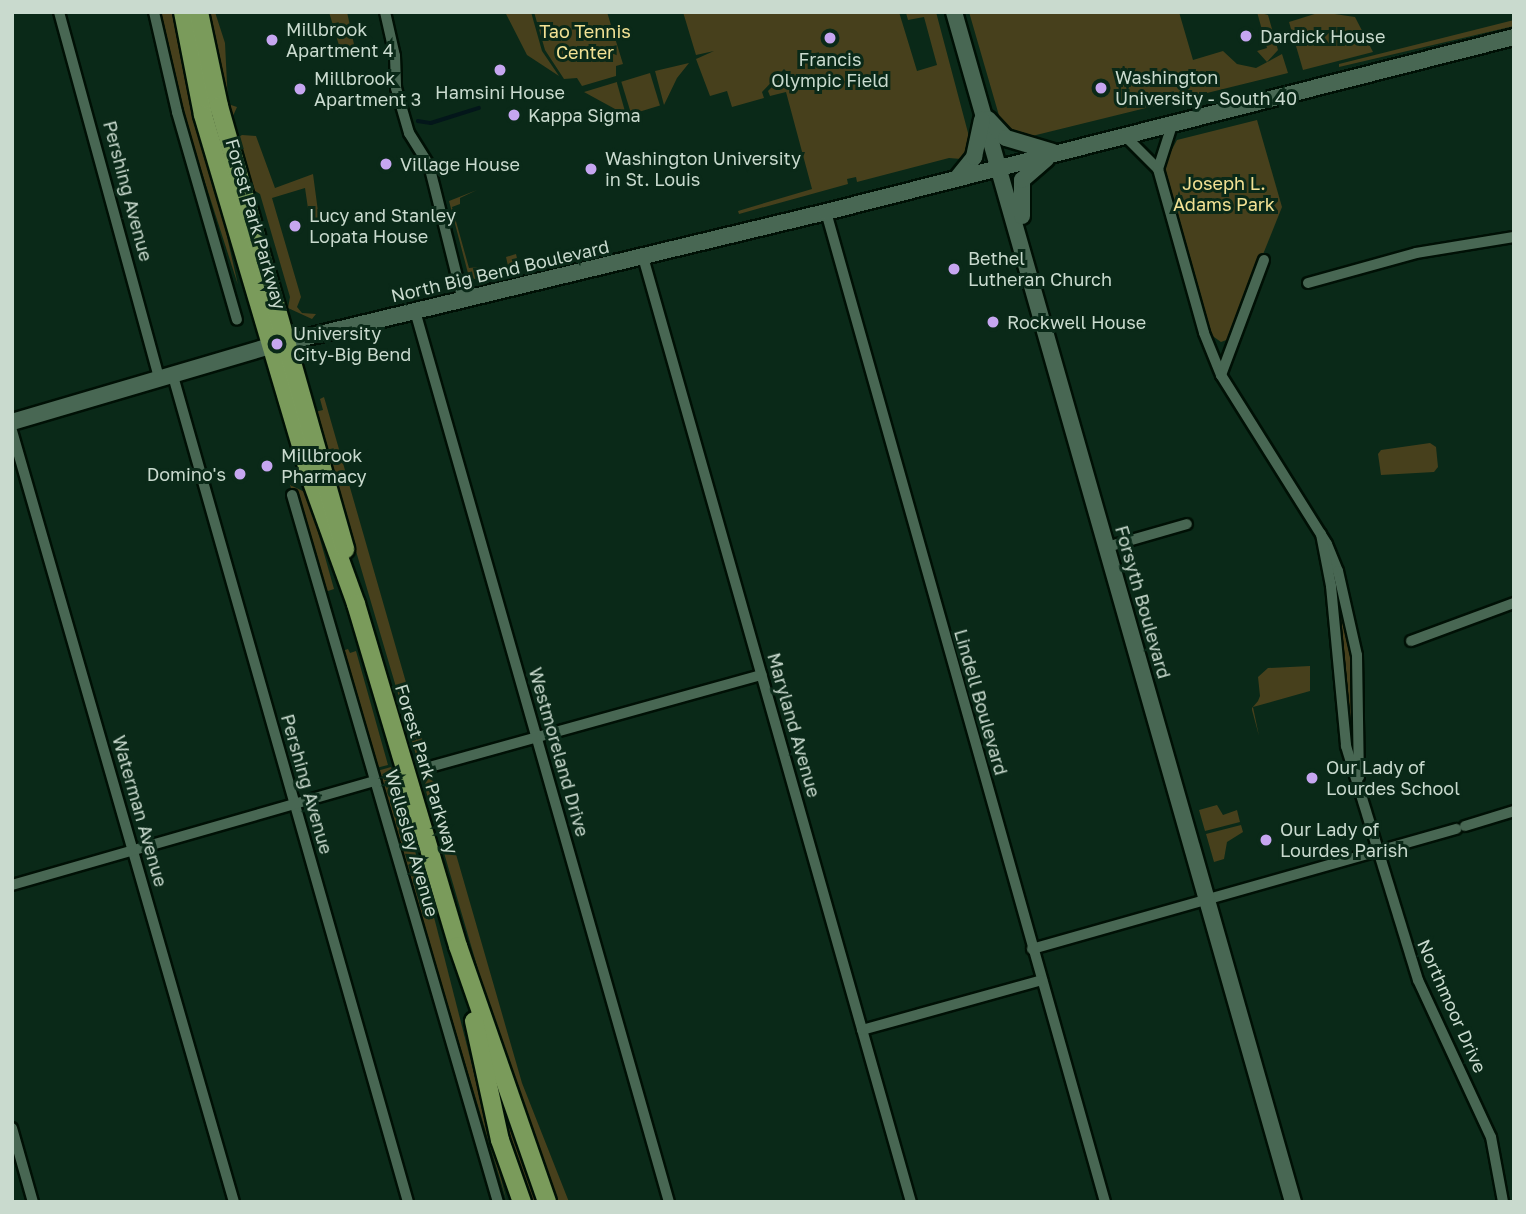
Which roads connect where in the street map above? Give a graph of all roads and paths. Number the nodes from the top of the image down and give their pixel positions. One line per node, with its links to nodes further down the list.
1 (59, 12): 26 (street, Pershing Avenue)
2 (154, 12): 23 (street)
3 (183, 12): 24 (main road, Forest Park Parkway)
4 (200, 12): 24 (main road, Forest Park Parkway)
5 (385, 12): 21 (street)
6 (954, 12): 8 (main road, Forsyth Boulevard)
7 (1514, 37): 9 (main road, North Big Bend Boulevard)
8 (983, 111): 11 (main road); 12 (main road, Forsyth Boulevard); 14 (main road)
9 (1171, 125): 10 (main road, North Big Bend Boulevard); 13 (street)
10 (1125, 136): 11 (main road, North Big Bend Boulevard); 13 (street, Northmoor Drive)
11 (1057, 153): 12 (main road, North Big Bend Boulevard); 18 (main road)
12 (999, 167): 14 (main road, North Big Bend Boulevard); 18 (main road, Forsyth Boulevard)
13 (1158, 169): 25 (street, Northmoor Drive)
14 (958, 177): 15 (main road, North Big Bend Boulevard)
15 (826, 212): 17 (main road, North Big Bend Boulevard); 47 (street, Lindell Boulevard)
16 (1514, 237): 20 (street)
17 (643, 257): 21 (main road, North Big Bend Boulevard); 35 (street, Maryland Avenue)
18 (1028, 260): 32 (main road, Forsyth Boulevard)
19 (1264, 260): 25 (street)
20 (1308, 283)
21 (463, 300): 22 (main road, North Big Bend Boulevard)
22 (415, 311): 24 (main road, North Big Bend Boulevard); 36 (street, Westmoreland Drive)
23 (237, 320)
24 (279, 344): 26 (main road, North Big Bend Boulevard); 46 (main road, Forest Park Parkway)
25 (1221, 375): 31 (street, Northmoor Drive)
26 (167, 378): 27 (main road, North Big Bend Boulevard); 40 (street, Pershing Avenue)
27 (12, 422)
28 (12, 431): 42 (street, Waterman Avenue)
29 (292, 495): 38 (street, Wellesley Avenue)
30 (1187, 524): 32 (street)
31 (1321, 534): 39 (street, Northmoor Drive); 39 (street, Northmoor Drive)
32 (1107, 547): 45 (main road, Forsyth Boulevard)
33 (1514, 603): 34 (street)
34 (1410, 641)
35 (762, 675): 36 (street); 49 (street, Maryland Avenue)
36 (537, 737): 37 (street); 59 (street, Westmoreland Drive)
37 (433, 766)
38 (375, 782): 40 (street); 55 (street, Wellesley Avenue)
39 (1359, 783): 43 (street, Northmoor Drive)
40 (293, 806): 42 (street); 54 (street, Pershing Avenue)
41 (1514, 811): 43 (street)
42 (134, 852): 44 (street); 53 (street, Waterman Avenue)
43 (1375, 853): 45 (street); 63 (street, Northmoor Drive)
44 (12, 885)
45 (1208, 902): 47 (street); 62 (main road, Forsyth Boulevard)
46 (458, 946): 51 (main road, Forest Park Parkway); 58 (main road, Forest Park Parkway)
47 (1032, 949): 48 (street, Lindell Boulevard)
48 (1042, 980): 49 (street); 61 (street, Lindell Boulevard)
49 (862, 1030): 60 (street, Maryland Avenue)
50 (12, 1128): 52 (street)
51 (509, 1170): 56 (main road); 57 (main road, Forest Park Parkway)
52 (33, 1202)
53 (234, 1202)
54 (408, 1202)
55 (498, 1202)
56 (515, 1202)
57 (522, 1202)
58 (547, 1202)
59 (669, 1202)
60 (911, 1202)
61 (1105, 1202)
62 (1293, 1202)
63 (1503, 1202)

